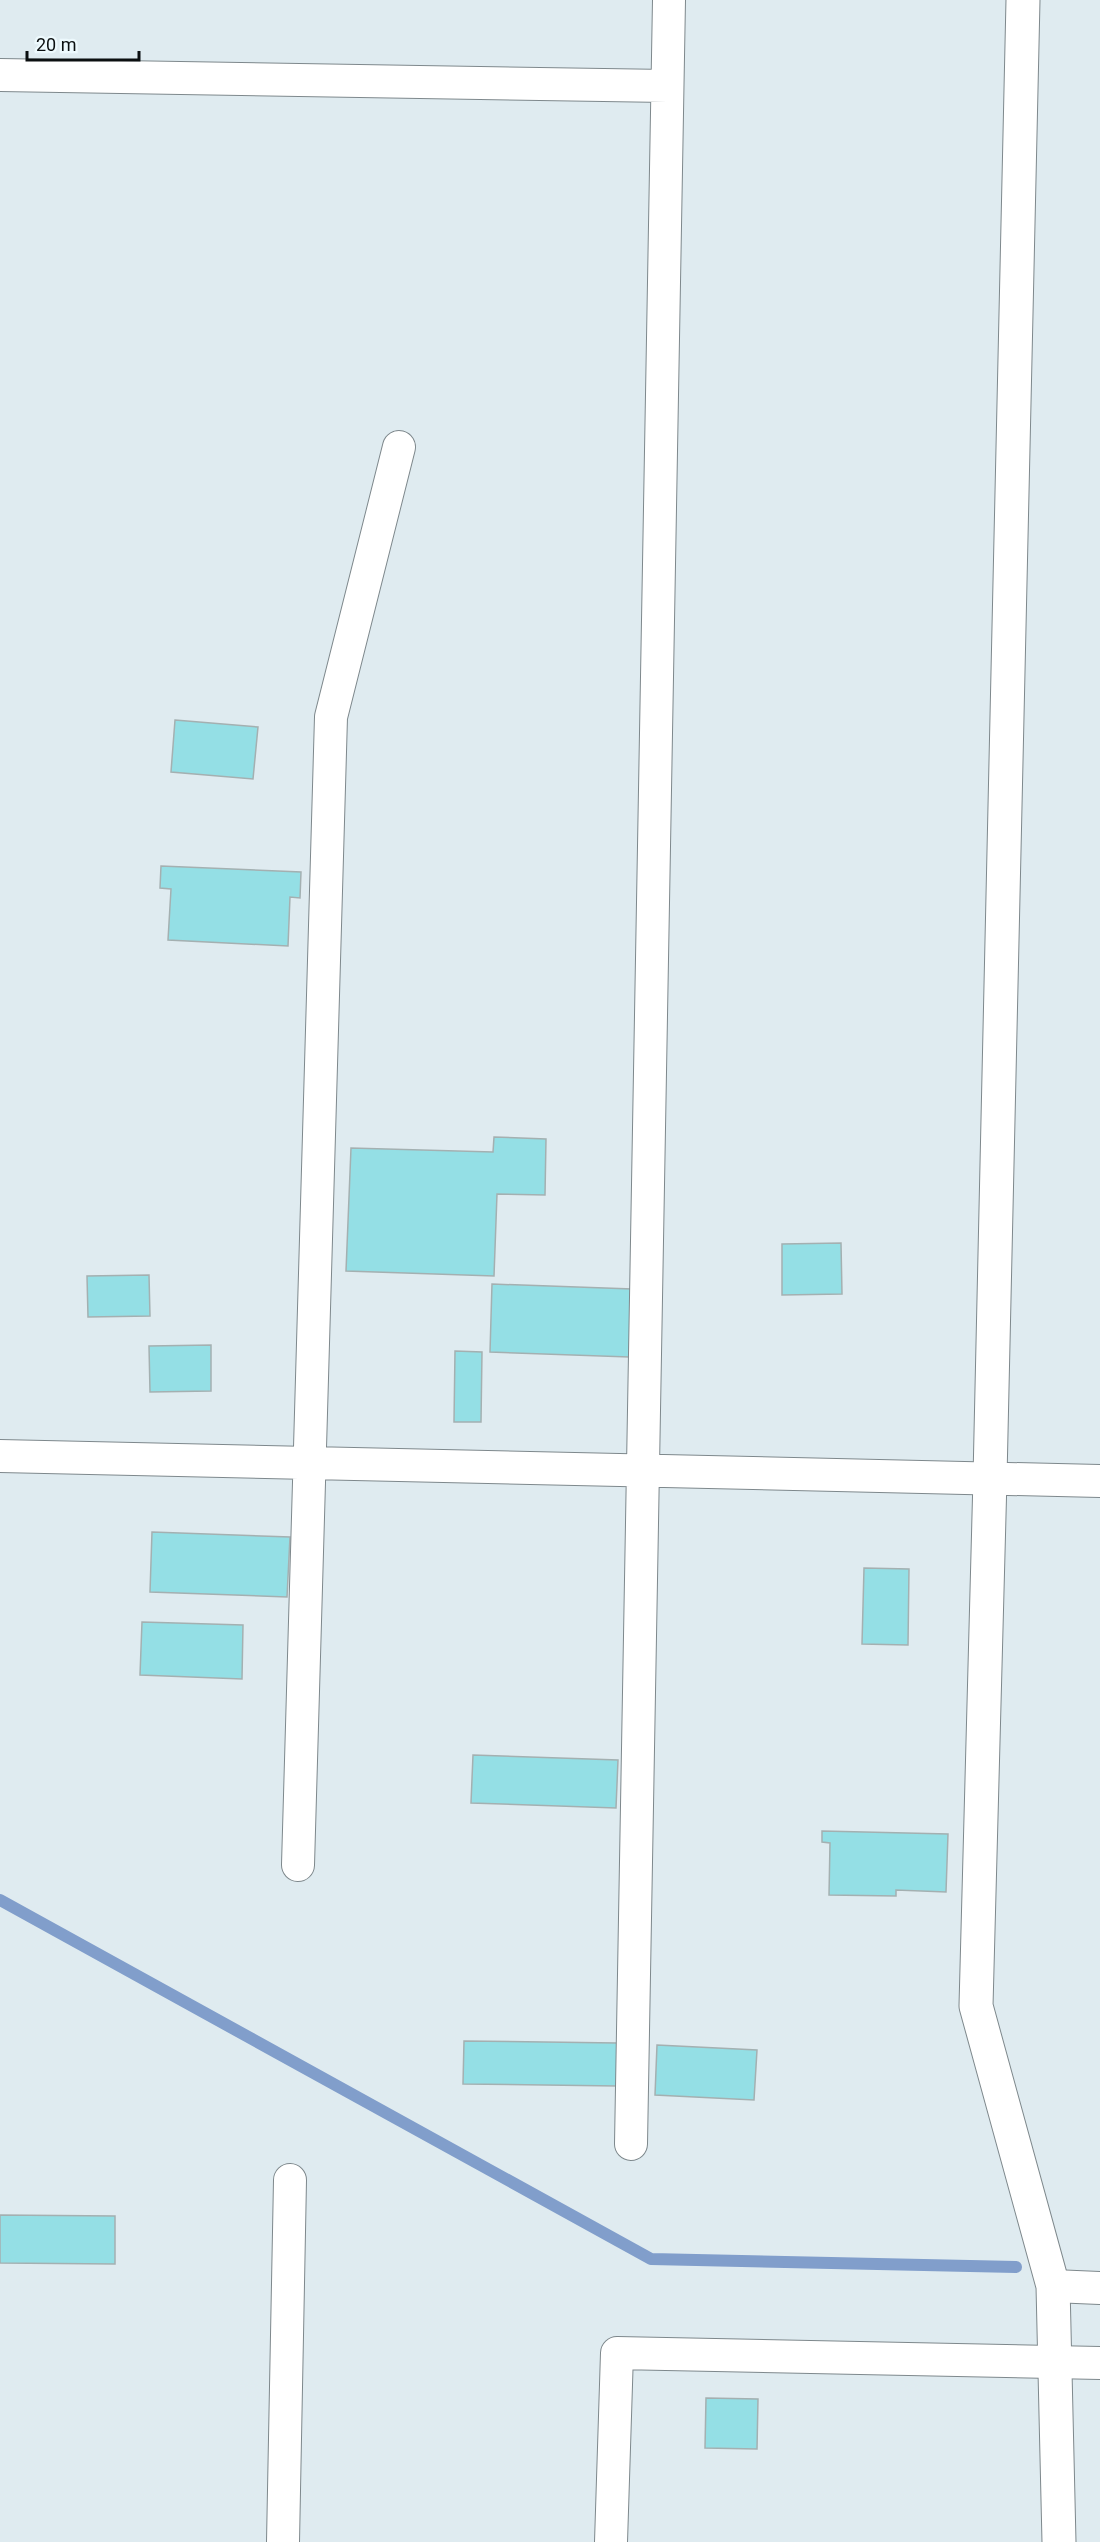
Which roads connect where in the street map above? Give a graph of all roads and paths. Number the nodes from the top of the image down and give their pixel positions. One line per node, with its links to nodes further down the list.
1 (669, 0): 4 (street)
2 (1023, 0): 9 (street)
3 (0, 75): 4 (street)
4 (667, 86): 8 (street)
5 (399, 447): 7 (street)
6 (0, 1455): 7 (street)
7 (310, 1463): 8 (street); 11 (street)
8 (643, 1470): 9 (street); 12 (street)
9 (990, 1478): 10 (street); 14 (street)
10 (1100, 1481)
11 (298, 1865)
12 (631, 2144)
13 (290, 2180): 18 (street)
14 (1053, 2286): 15 (street); 16 (street)
15 (1100, 2288)
16 (1055, 2361): 17 (street); 19 (street); 20 (street)
17 (1100, 2363)
18 (283, 2542)
19 (611, 2542)
20 (1059, 2542)

